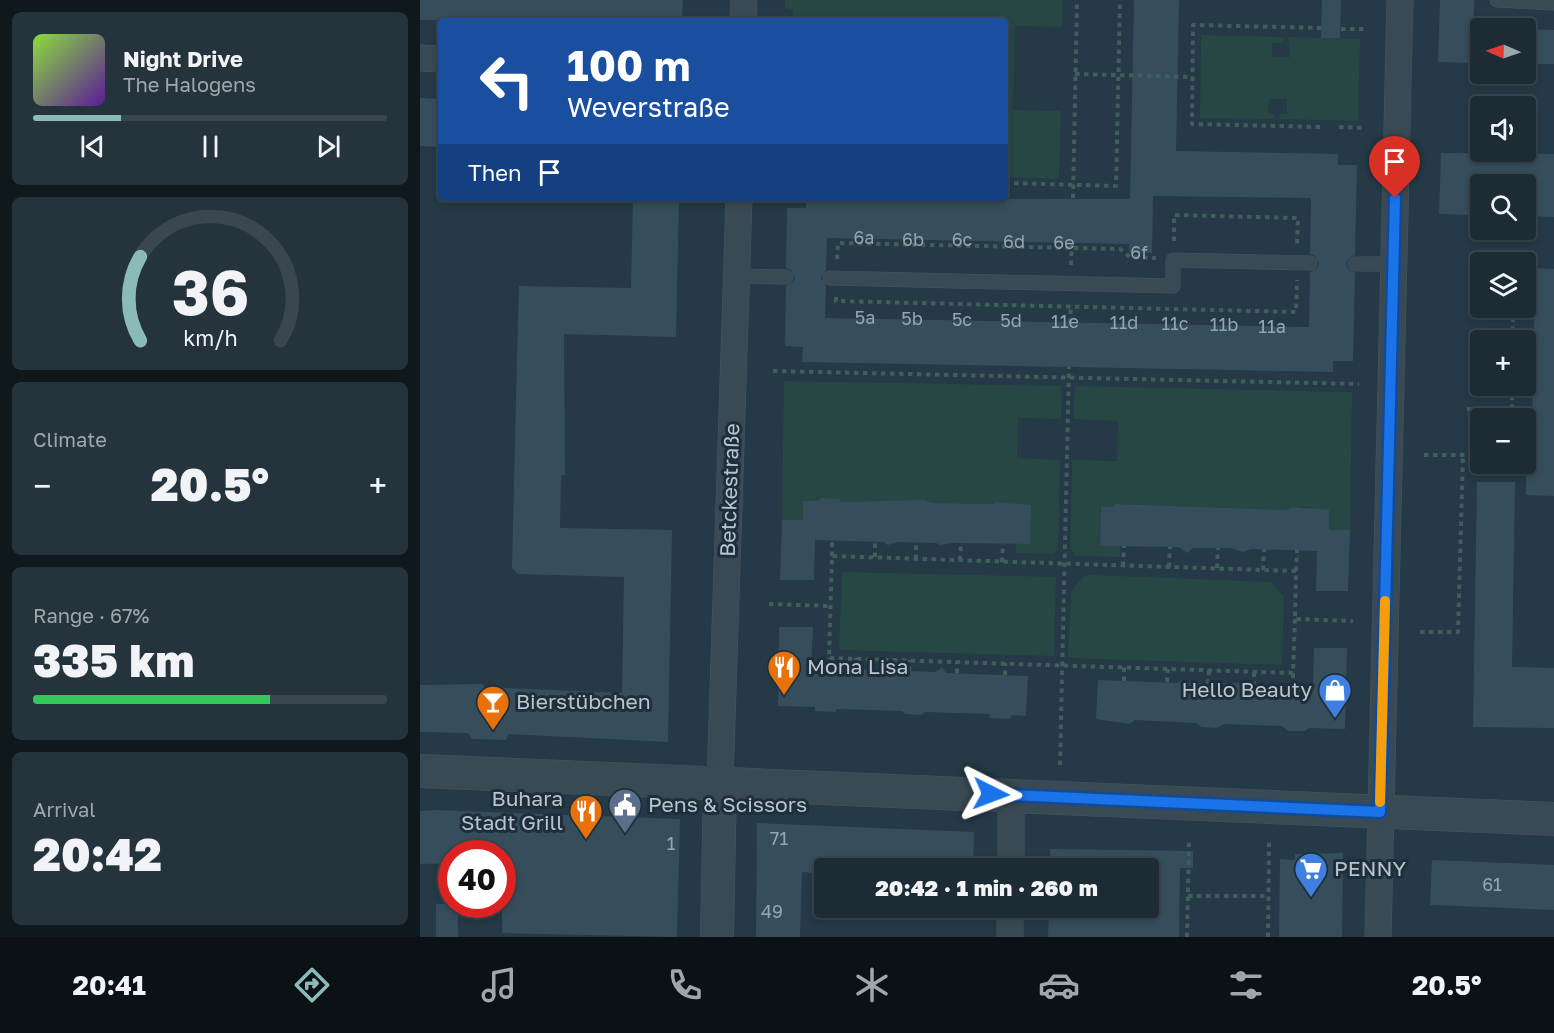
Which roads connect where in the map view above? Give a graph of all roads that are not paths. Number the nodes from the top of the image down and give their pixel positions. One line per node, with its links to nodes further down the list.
1 (744, 0): 5 (street)
2 (1400, 0): 11 (street)
3 (1497, 0): 4 (lane)
4 (1554, 3)
5 (743, 18)
6 (420, 58): 7 (street)
7 (438, 59)
8 (739, 201): 12 (street, Betckestraße)
9 (1310, 263): 14 (lane)
10 (1355, 264): 11 (lane)
11 (1394, 264): 18 (street)
12 (737, 276): 13 (lane); 16 (street, Betckestraße)
13 (786, 277)
14 (830, 278)
15 (420, 771): 16 (street)
16 (720, 782): 17 (street); 22 (street)
17 (1011, 795): 18 (street); 20 (street)
18 (1380, 812): 19 (street); 24 (street)
19 (1554, 819)
20 (1011, 858)
21 (1010, 918): 23 (street)
22 (717, 937)
23 (1010, 937)
24 (1378, 937)

